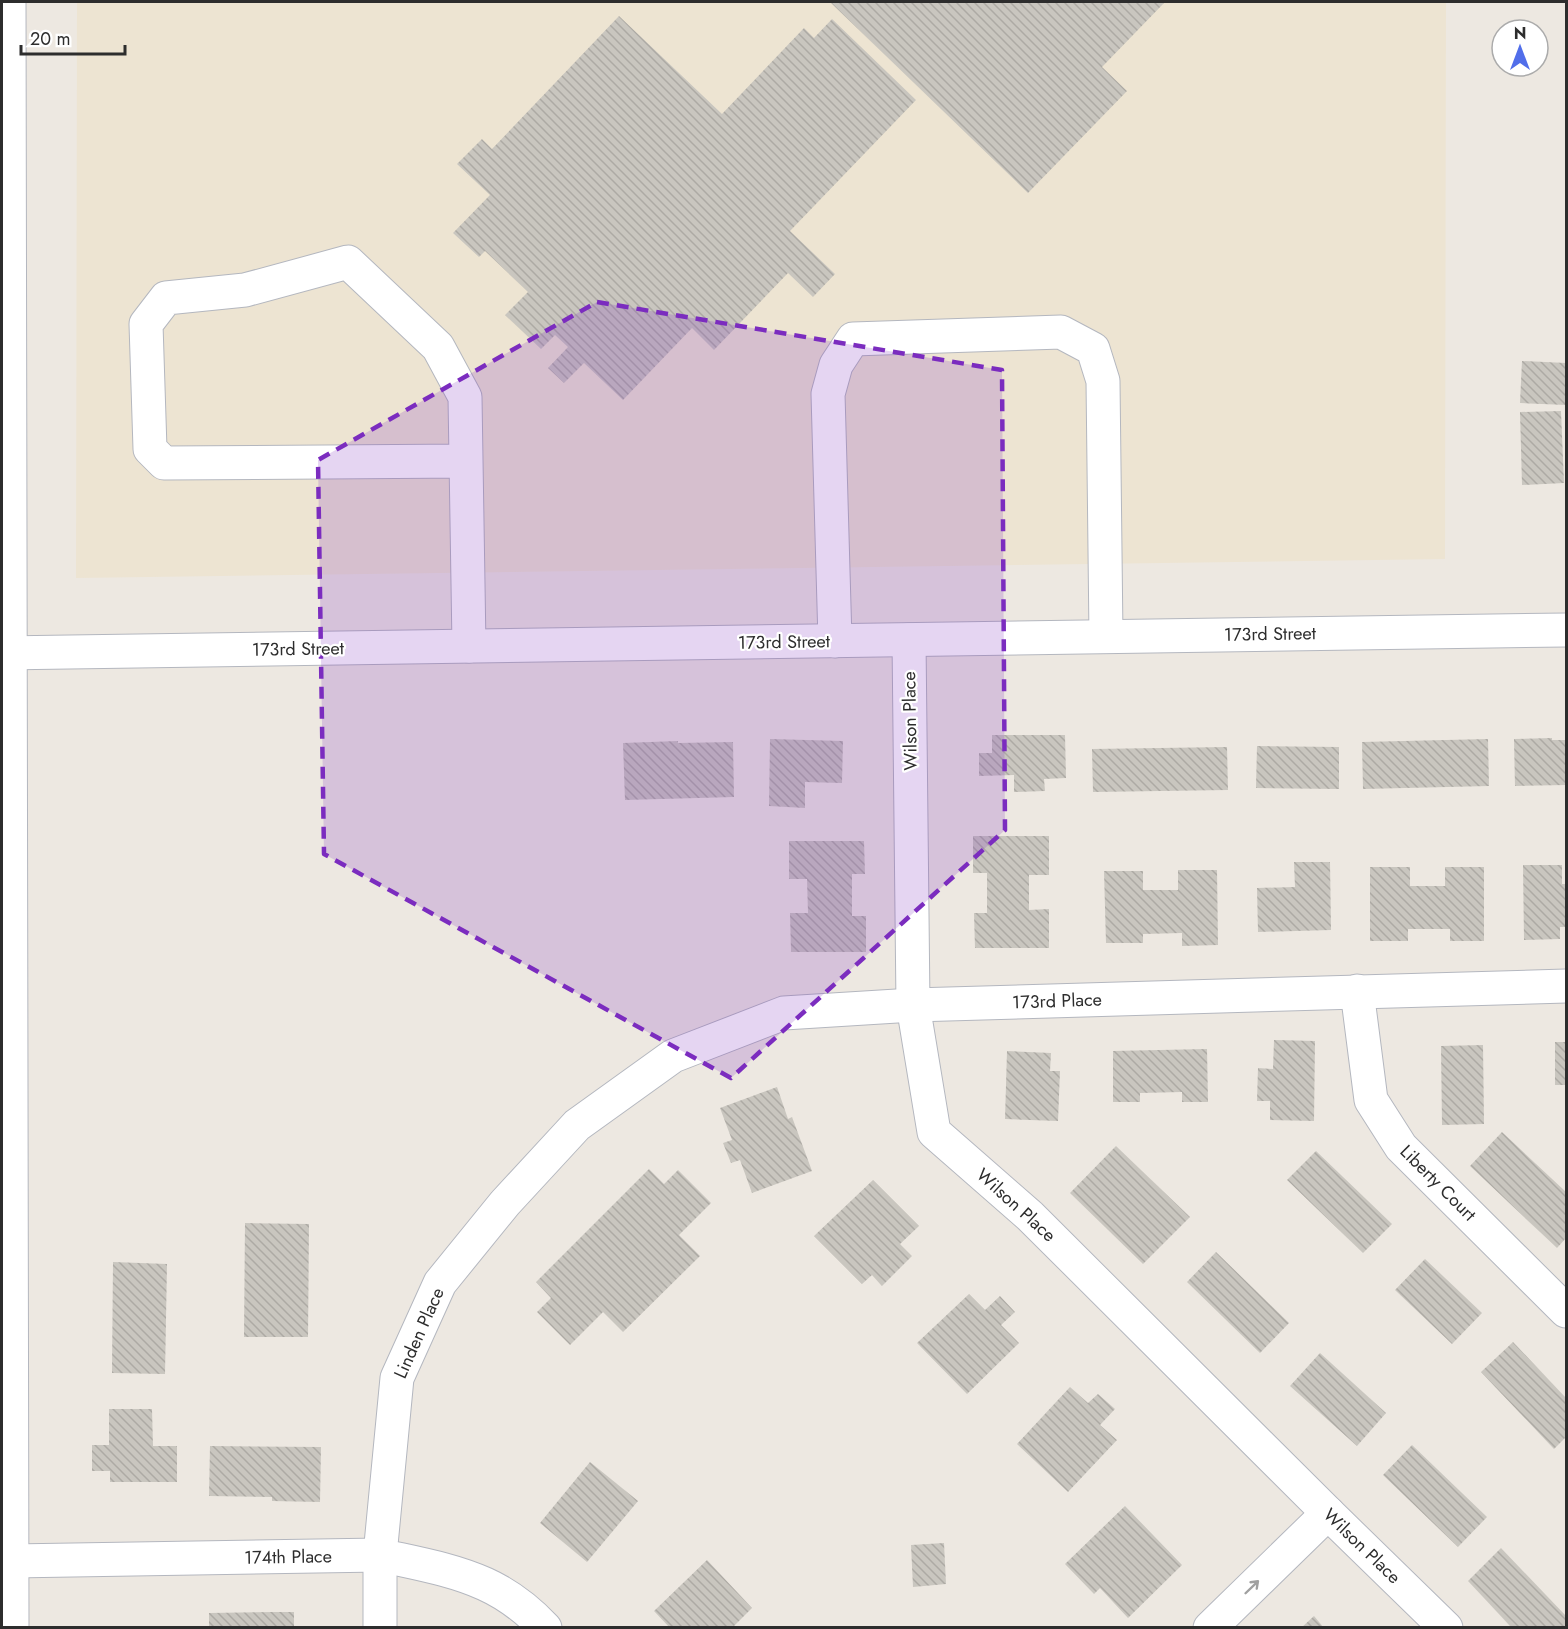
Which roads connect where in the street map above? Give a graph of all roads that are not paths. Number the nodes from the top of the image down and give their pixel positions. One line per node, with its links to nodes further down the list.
1 (9, 2): 8 (street)
2 (466, 461): 2 (street); 7 (street)
3 (1566, 630): 4 (street, 173rd Street)
4 (1106, 636): 5 (street, 173rd Street); 6 (street)
5 (909, 640): 6 (street, 173rd Street); 11 (street, Wilson Place)
6 (835, 641): 7 (street, 173rd Street)
7 (470, 646): 8 (street, 173rd Street)
8 (5, 653): 16 (street)
9 (1566, 986): 10 (street, 173rd Place)
10 (1357, 991): 11 (street, 173rd Place); 13 (street, Liberty Court)
11 (913, 1005): 12 (street, 173rd Place); 14 (street, Wilson Place)
12 (578, 1125): 15 (street, Linden Place)
13 (1566, 1311)
14 (1328, 1513): 20 (street, one-way to 14); 21 (street, Wilson Place)
15 (380, 1556): 16 (street, 174th Place); 18 (street, Linden Place); 19 (street, 174th Place)
16 (12, 1561): 17 (street)
17 (12, 1628)
18 (380, 1628)
19 (545, 1628)
20 (1210, 1628)
21 (1446, 1628)

